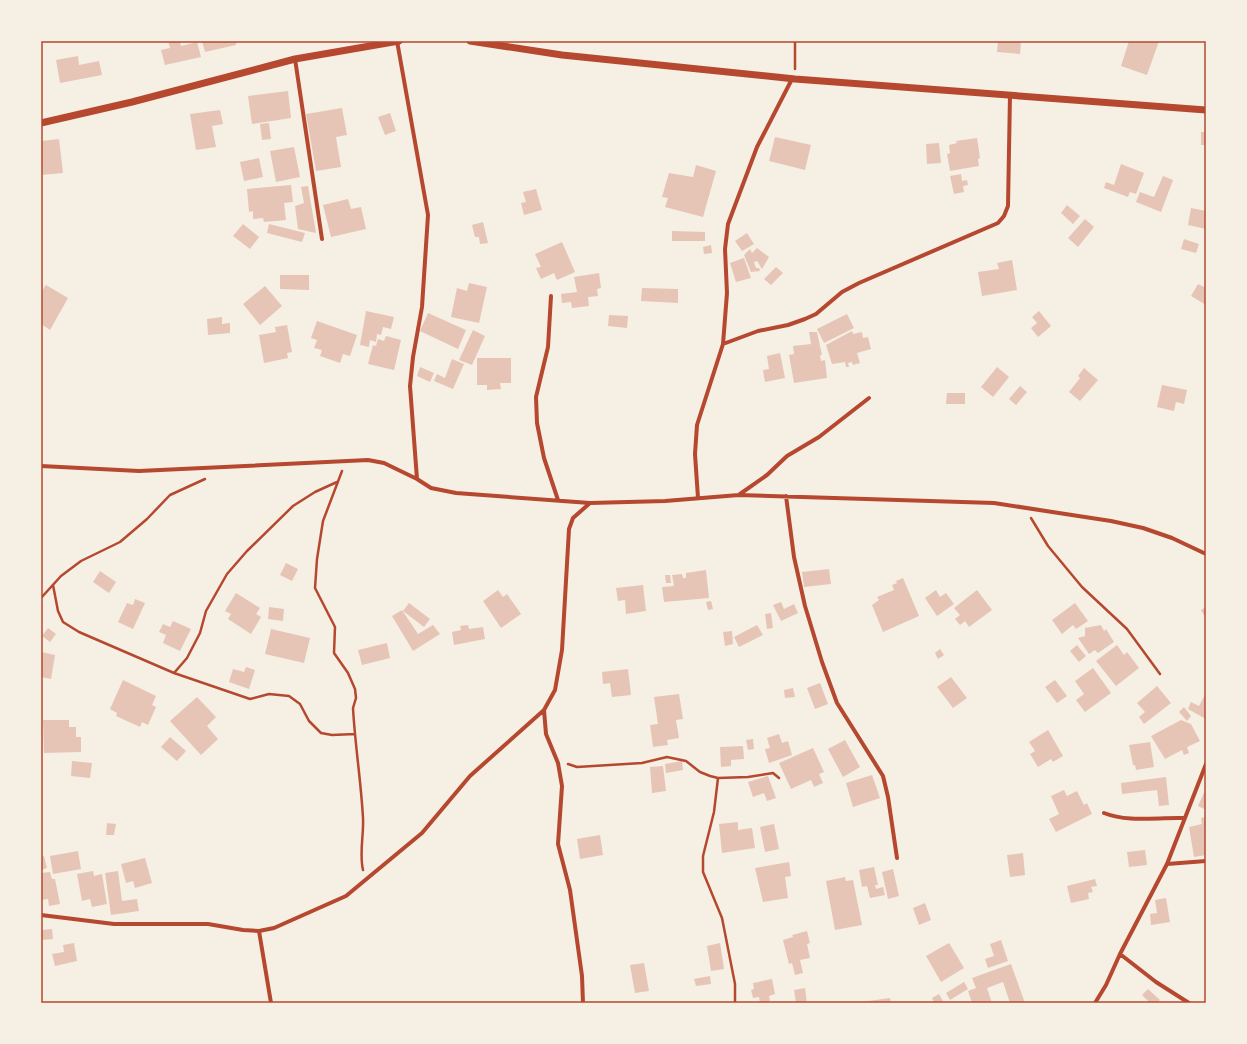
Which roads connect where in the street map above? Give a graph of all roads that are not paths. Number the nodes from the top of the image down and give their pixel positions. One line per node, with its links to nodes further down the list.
1 (398, 41): 4 (street); 14 (street)
2 (470, 41): 3 (street)
3 (504, 43): 5 (street)
4 (295, 59): 8 (street); 9 (street)
5 (794, 79): 6 (street); 11 (street)
6 (1010, 95): 7 (street); 11 (street)
7 (1206, 110)
8 (41, 123)
9 (322, 239)
10 (551, 296): 18 (street)
11 (723, 344): 17 (street)
12 (869, 398): 15 (street)
13 (41, 466): 14 (street)
14 (418, 478): 18 (street)
15 (739, 495): 16 (street); 17 (street)
16 (786, 496): 20 (street); 25 (street)
17 (698, 498): 19 (street)
18 (558, 500): 19 (street)
19 (590, 503): 21 (street)
20 (1206, 554)
21 (544, 710): 29 (street); 32 (street)
22 (1206, 764): 24 (street)
23 (1104, 813): 24 (street)
24 (1184, 818): 27 (street)
25 (897, 858)
26 (1206, 861): 27 (street)
27 (1168, 864): 30 (street)
28 (41, 915): 29 (street)
29 (259, 931): 31 (street)
30 (1120, 954): 33 (street); 34 (street)
31 (271, 1003)
32 (583, 1003)
33 (1095, 1003)
34 (1189, 1003)

